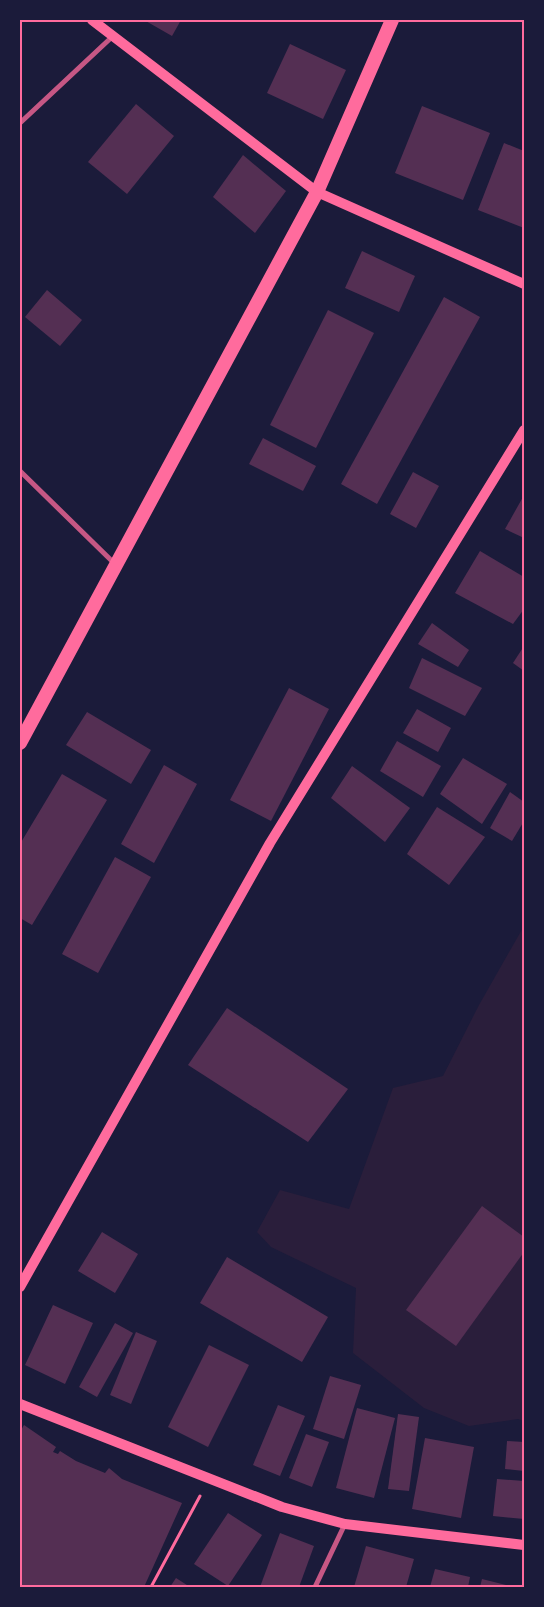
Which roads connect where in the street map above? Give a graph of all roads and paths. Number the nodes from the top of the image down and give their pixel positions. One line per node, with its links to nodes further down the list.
1 (92, 20): 3 (main road)
2 (392, 20): 5 (highway)
3 (113, 36): 4 (street); 5 (main road)
4 (20, 123)
5 (317, 192): 6 (main road); 9 (highway)
6 (524, 284)
7 (524, 430): 11 (main road)
8 (20, 470): 9 (street)
9 (116, 566): 10 (highway)
10 (20, 743)
11 (20, 1287)
12 (20, 1404): 13 (main road)
13 (210, 1478): 14 (main road); 16 (path)
14 (344, 1524): 15 (main road); 17 (street)
15 (524, 1545)
16 (151, 1587)
17 (315, 1587)

